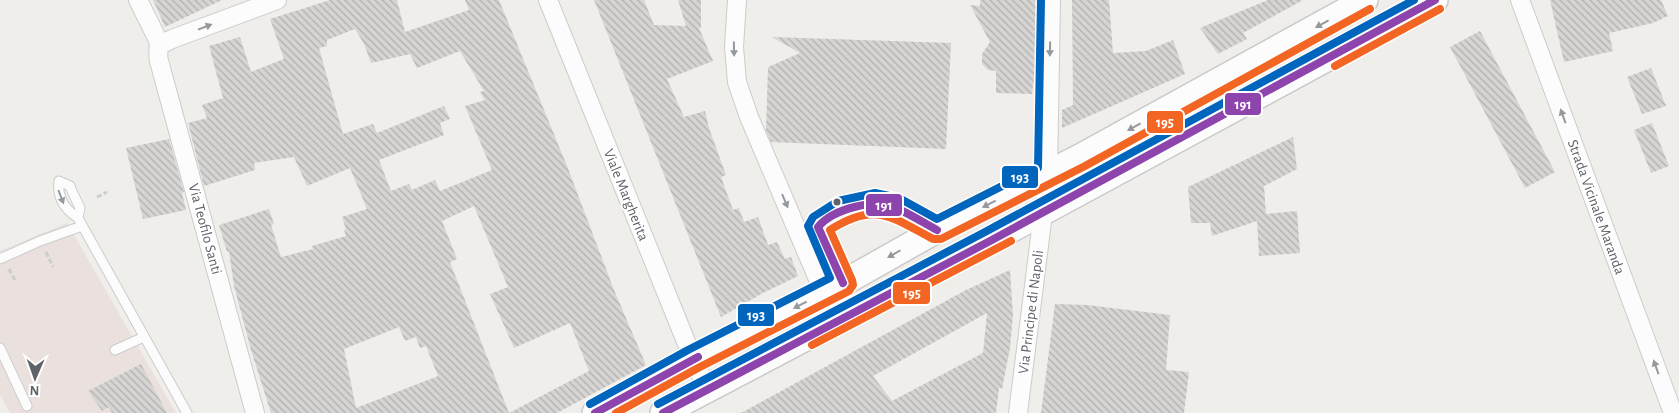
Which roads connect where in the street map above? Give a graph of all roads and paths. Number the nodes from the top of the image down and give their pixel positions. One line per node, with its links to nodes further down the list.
1 (138, 0): 9 (street)
2 (277, 0): 9 (street, one-way to 2)
3 (548, 0): 22 (street, Viale Margherita)
4 (737, 0): 18 (street, one-way to 18)
5 (1051, 0): 10 (street, one-way to 10)
6 (1365, 0): 10 (street, one-way to 10)
7 (1435, 0): 13 (street)
8 (1520, 0): 30 (street, Strada Vicinale Maranda, one-way to 8)
9 (160, 45): 26 (street, Via Teofilo Santi)
10 (1048, 174): 13 (street, Via Principe di Napoli); 14 (street, one-way to 14)
11 (107, 192): 12 (path)
12 (97, 197)
13 (1043, 212): 23 (street); 29 (street, Via Principe di Napoli)
14 (937, 230): 18 (street, one-way to 18); 18 (lane)
15 (43, 246): 17 (path)
16 (0, 259): 19 (lane)
17 (53, 267)
18 (834, 288): 22 (street, one-way to 22)
19 (144, 336): 21 (lane); 25 (lane)
20 (0, 348): 24 (lane)
21 (115, 350)
22 (693, 359): 23 (street, Viale Margherita); 27 (street)
23 (708, 388): 28 (street)
24 (27, 406)
25 (187, 413)
26 (255, 413)
27 (595, 413)
28 (663, 413)
29 (1018, 413)
30 (1673, 413)

